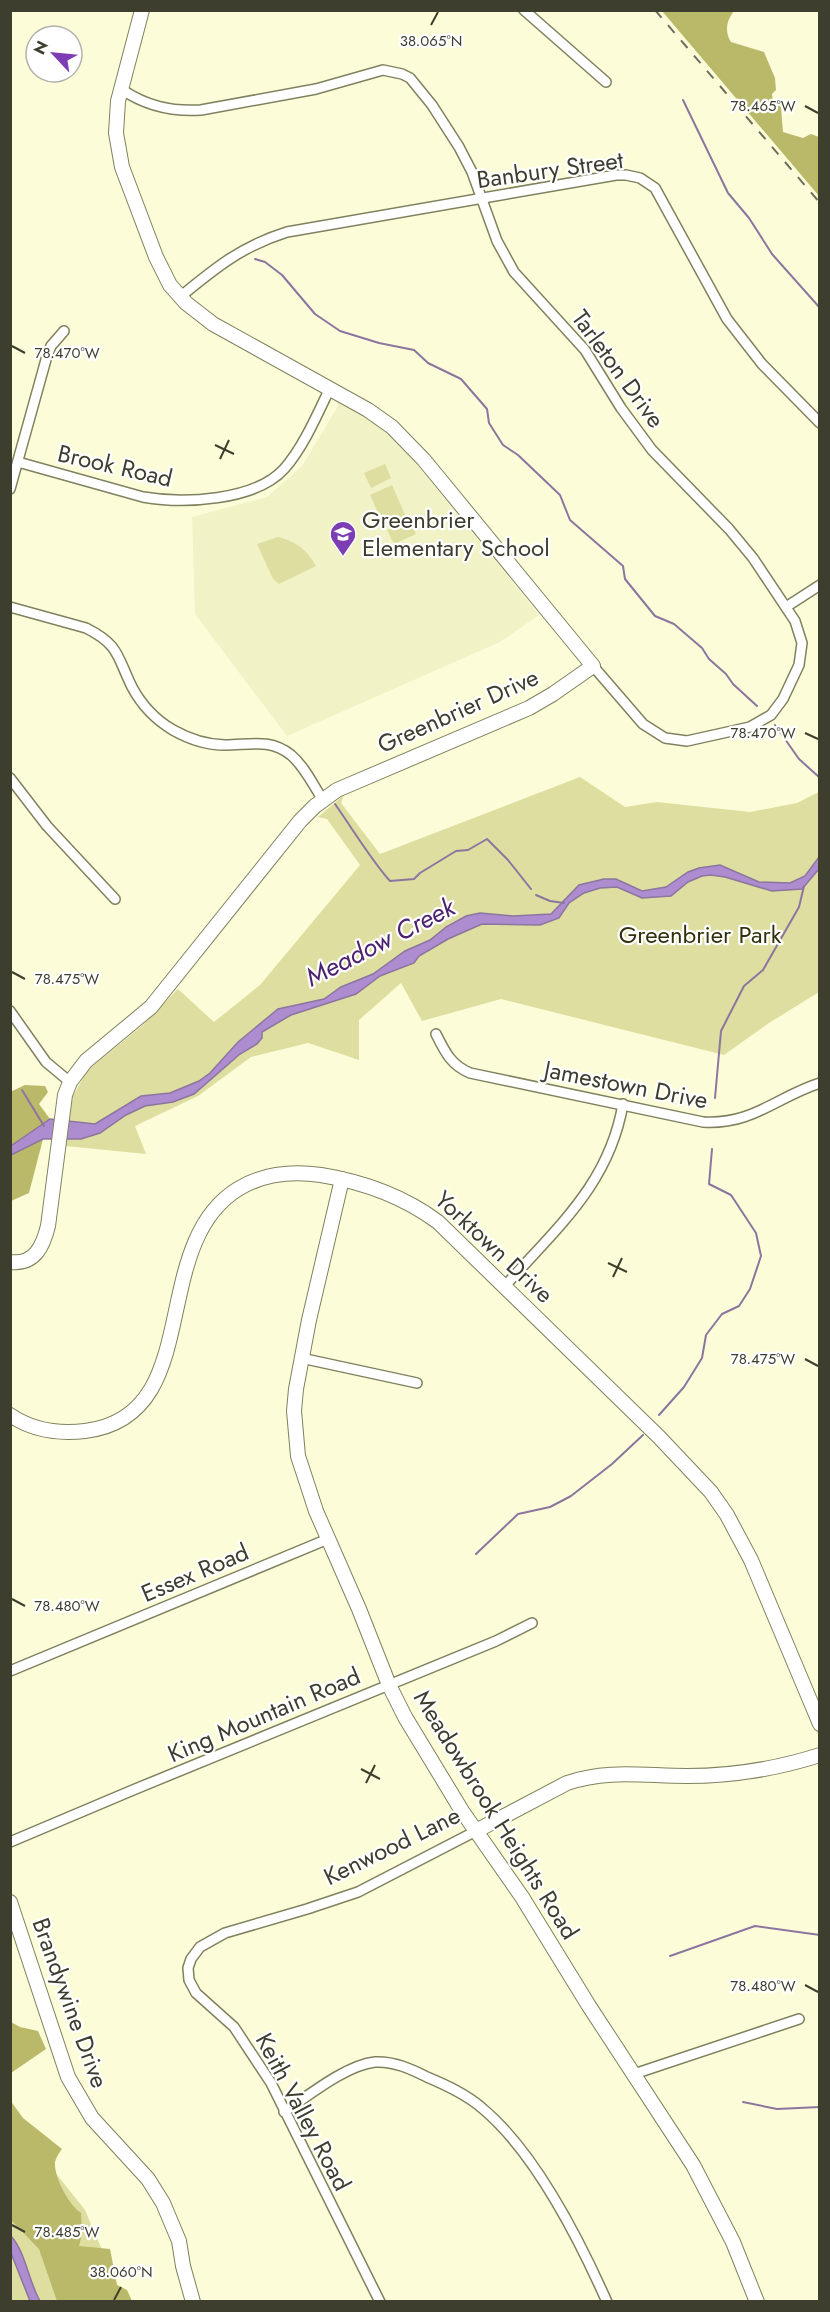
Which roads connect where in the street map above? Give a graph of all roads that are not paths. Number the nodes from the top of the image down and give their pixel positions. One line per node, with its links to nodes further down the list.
1 (142, 10): 4 (street)
2 (524, 10): 3 (street)
3 (606, 82)
4 (121, 90): 5 (street, Tarleton Drive); 6 (street)
5 (482, 198): 6 (street, Banbury Street); 9 (street, Banbury Street); 14 (street, Tarleton Drive)
6 (180, 297): 8 (street)
7 (64, 331): 10 (street)
8 (330, 388): 10 (street, Brook Road); 15 (street)
9 (819, 423)
10 (18, 462): 11 (street)
11 (10, 489)
12 (819, 585): 14 (street)
13 (10, 607): 17 (street)
14 (786, 607): 15 (street, Tarleton Drive)
15 (593, 666): 17 (street, Greenbrier Drive)
16 (10, 777): 18 (street)
17 (323, 800): 21 (street, Greenbrier Drive)
18 (115, 899)
19 (10, 1011): 21 (street)
20 (436, 1034): 23 (street, Jamestown Drive)
21 (70, 1082): 25 (street)
22 (819, 1083): 23 (street, Jamestown Drive)
23 (623, 1104): 26 (street)
24 (342, 1179): 26 (street, Yorktown Drive); 27 (street, Meadowbrook Heights Road); 29 (street, Yorktown Drive)
25 (10, 1262)
26 (505, 1286): 34 (street, Yorktown Drive)
27 (301, 1358): 28 (street); 30 (street, Meadowbrook Heights Road)
28 (417, 1383)
29 (10, 1415)
30 (328, 1539): 32 (street, Essex Road); 33 (street, Meadowbrook Heights Road)
31 (532, 1623): 33 (street, King Mountain Road)
32 (10, 1671)
33 (389, 1685): 36 (street, Meadowbrook Heights Road); 37 (street, King Mountain Road)
34 (819, 1724)
35 (819, 1755): 36 (street, Kenwood Lane)
36 (476, 1831): 39 (street, Kenwood Lane); 41 (street, Meadowbrook Heights Road)
37 (10, 1842)
38 (10, 1902): 43 (street, Brandywine Drive)
39 (195, 1952): 42 (street, Keith Valley Road)
40 (799, 2019): 41 (street)
41 (634, 2074): 46 (street, Meadowbrook Heights Road)
42 (284, 2112): 44 (street, Keith Valley Road); 45 (street)
43 (193, 2301)
44 (380, 2301)
45 (607, 2301)
46 (757, 2301)

